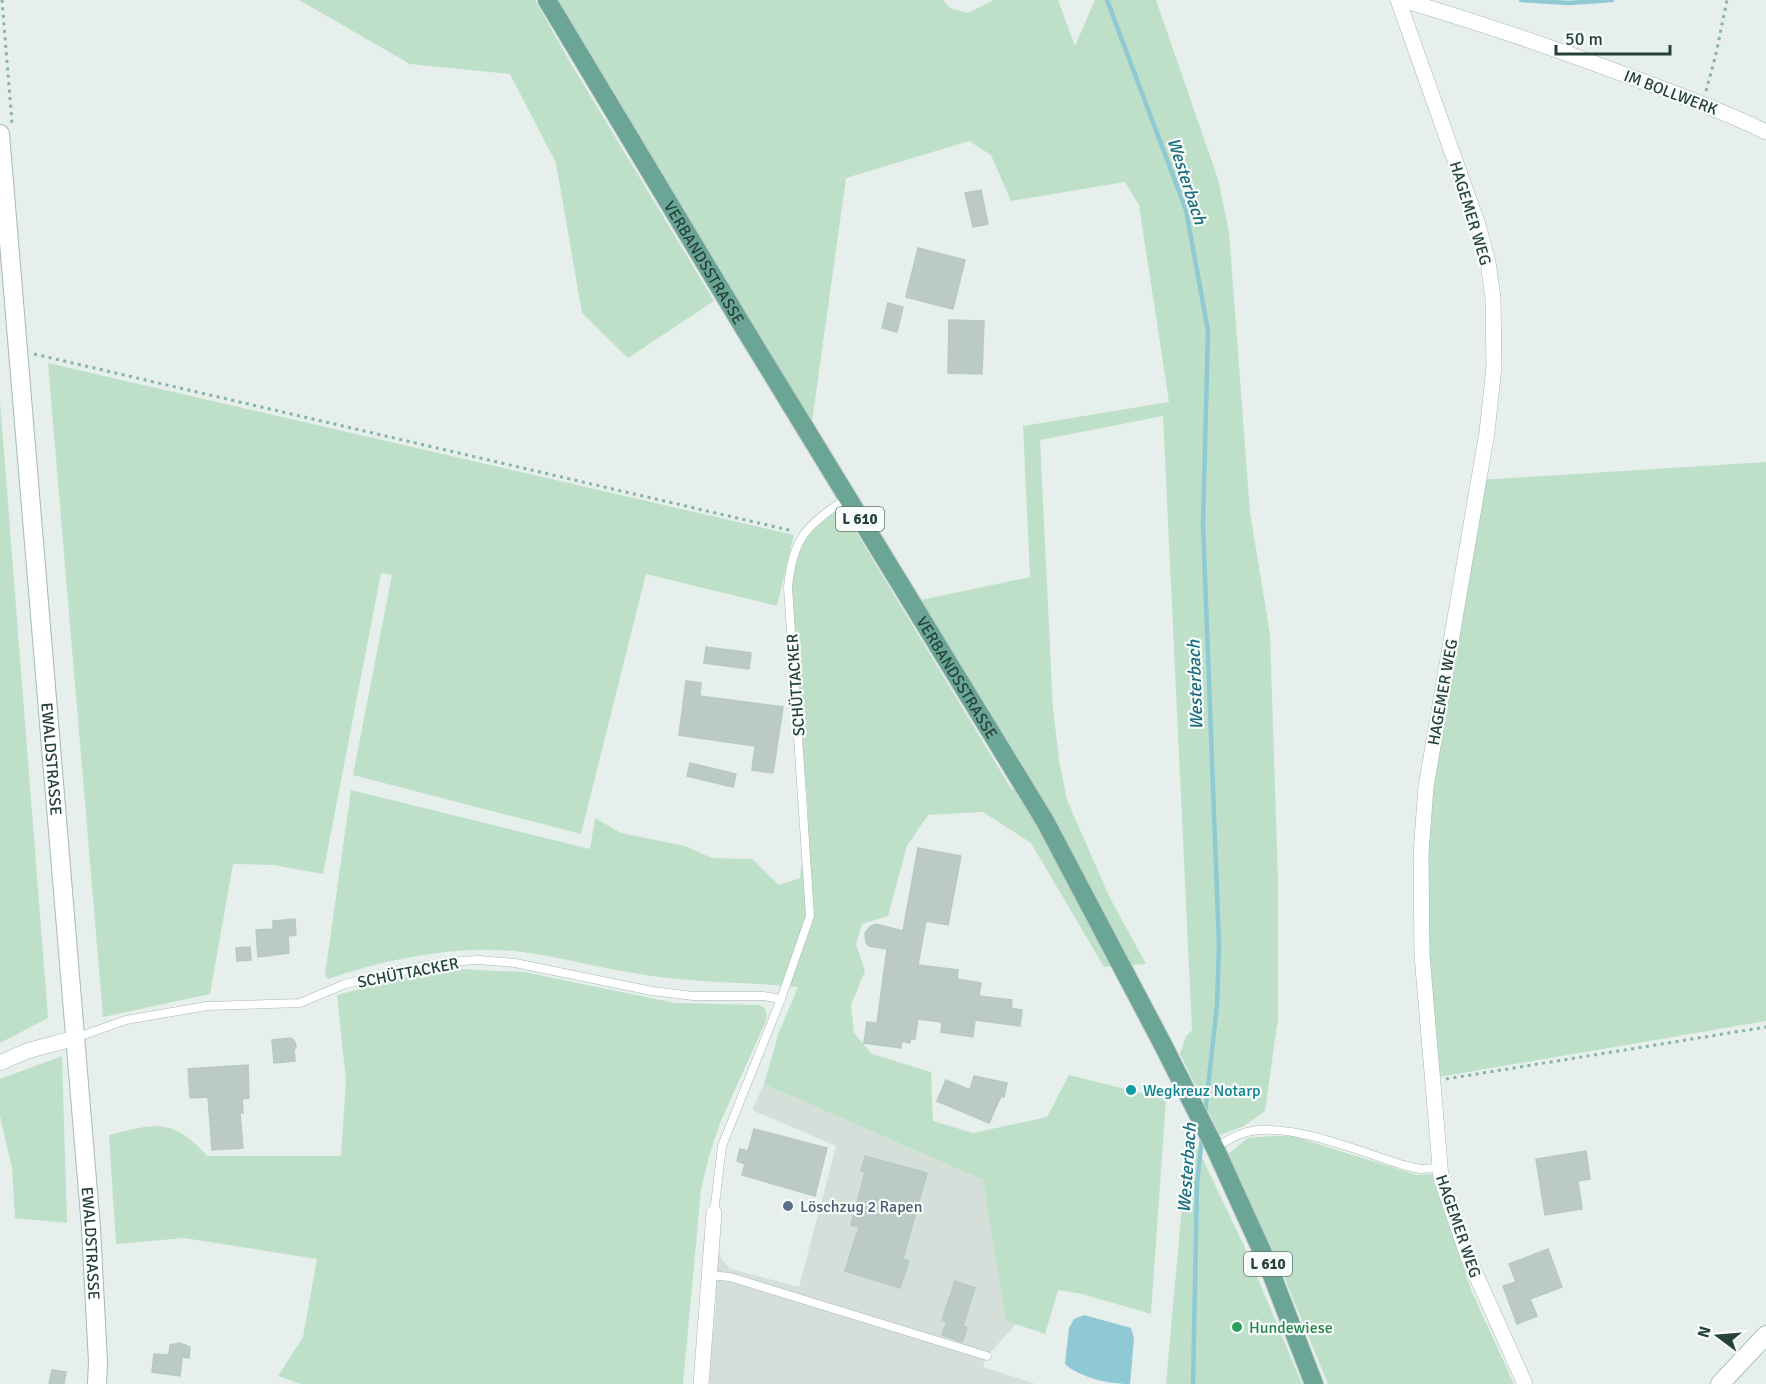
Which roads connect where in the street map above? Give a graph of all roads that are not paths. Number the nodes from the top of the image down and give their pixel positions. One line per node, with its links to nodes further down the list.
1 (548, 0): 6 (main road, VERBANDSSTRASSE / L 610)
2 (1398, 0): 11 (street, HAGEMER WEG)
3 (1403, 0): 4 (street, IM BOLLWERK)
4 (1766, 132)
5 (0, 134): 8 (street, EWALDSTRASSE)
6 (847, 498): 7 (lane, SCHÜTTACKER); 10 (main road, VERBANDSSTRASSE / L 610)
7 (781, 999): 8 (lane, SCHÜTTACKER); 12 (lane, SCHÜTTACKER)
8 (75, 1038): 9 (street); 16 (street, EWALDSTRASSE)
9 (0, 1063)
10 (1211, 1140): 11 (lane); 18 (main road, VERBANDSSTRASSE / L 610)
11 (1439, 1168): 19 (street, HAGEMER WEG)
12 (714, 1213): 13 (street, SCHÜTTACKER)
13 (709, 1275): 15 (lane); 17 (street, SCHÜTTACKER)
14 (1766, 1335): 20 (street)
15 (987, 1356)
16 (97, 1384)
17 (701, 1384)
18 (1314, 1384)
19 (1525, 1384)
20 (1720, 1384)

